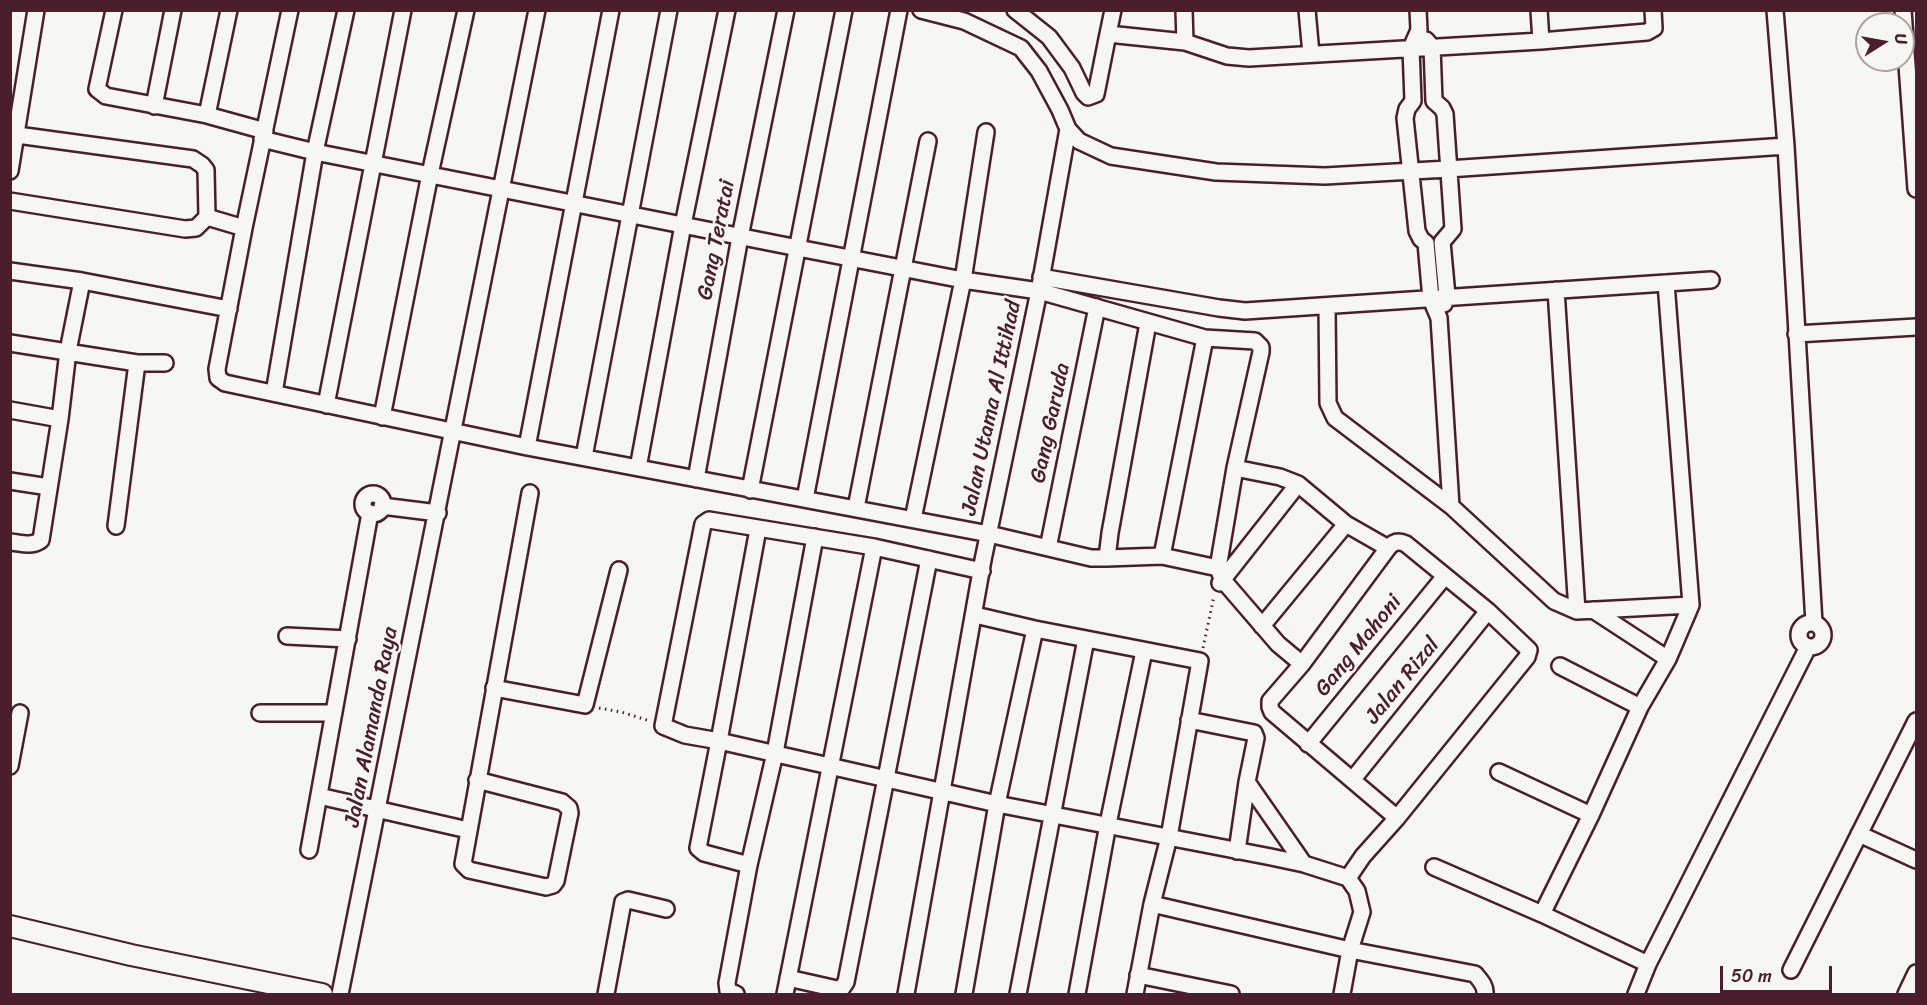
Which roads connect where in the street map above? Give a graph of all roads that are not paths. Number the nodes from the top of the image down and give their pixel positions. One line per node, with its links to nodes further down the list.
1 (36, 10): 39 (street)
2 (114, 10): 35 (street)
3 (173, 10): 35 (street)
4 (229, 10): 36 (street)
5 (290, 10): 40 (street)
6 (345, 10): 43 (street)
7 (404, 10): 44 (street)
8 (466, 10): 48 (street)
9 (537, 10): 49 (street, Jalan Alamanda Raya)
10 (611, 10): 52 (street)
11 (669, 10): 53 (street)
12 (727, 10): 55 (street)
13 (786, 10): 57 (street, Gang Teratai)
14 (844, 10): 59 (street)
15 (899, 10): 60 (street)
16 (921, 10): 37 (street)
17 (1015, 10): 27 (street)
18 (1113, 10): 27 (street)
19 (1184, 10): 29 (street)
20 (1307, 10): 32 (street)
21 (1418, 10): 26 (street)
22 (1539, 10): 28 (street)
23 (1653, 10): 28 (street)
24 (1775, 10): 42 (street)
25 (1904, 10): 50 (street)
26 (1419, 30): 30 (street); 31 (street)
27 (1108, 34): 29 (street)
28 (1541, 41): 30 (street)
29 (1185, 42): 32 (street)
30 (1432, 47): 31 (street); 33 (street)
31 (1411, 48): 32 (street); 34 (street)
32 (1311, 54)
33 (1434, 101): 34 (street); 45 (street)
34 (1413, 102): 47 (street)
35 (154, 106): 36 (street)
36 (207, 115): 40 (street)
37 (1068, 129): 47 (street); 67 (street, Jalan Utama Al Ittihad)
38 (986, 132): 63 (street)
39 (14, 134): 46 (street); 54 (street)
40 (263, 135): 43 (street); 56 (street)
41 (928, 141): 61 (street)
42 (1786, 146): 45 (street); 77 (street)
43 (315, 152): 44 (street); 83 (street)
44 (374, 163): 48 (street); 84 (street)
45 (1448, 169): 47 (street); 58 (street)
46 (10, 171)
47 (1411, 172): 58 (street)
48 (430, 174): 49 (street); 86 (street)
49 (502, 189): 52 (street); 88 (street, Jalan Alamanda Raya)
50 (1917, 189)
51 (10, 201): 54 (street)
52 (574, 204): 53 (street); 89 (street)
53 (629, 214): 55 (street); 90 (street)
54 (207, 217): 56 (street)
55 (683, 225): 57 (street); 91 (street)
56 (244, 228): 73 (street)
57 (740, 237): 59 (street); 93 (street, Gang Teratai)
58 (1434, 242): 69 (street); 70 (street)
59 (798, 248): 60 (street); 97 (street)
60 (850, 258): 61 (street); 99 (street)
61 (904, 268): 63 (street); 101 (street)
62 (10, 271): 65 (street)
63 (963, 279): 67 (street); 103 (street)
64 (1711, 279): 66 (street)
65 (82, 281): 73 (street); 80 (street)
66 (1666, 283): 68 (street); 120 (street)
67 (1040, 284): 71 (street); 72 (street); 108 (street, Jalan Utama Al Ittihad)
68 (1556, 290): 69 (street); 121 (street)
69 (1447, 296): 70 (street); 74 (street)
70 (1431, 299): 71 (street); 74 (street)
71 (1327, 306): 100 (street)
72 (1097, 307): 75 (street); 111 (street, Gang Garuda)
73 (229, 309): 83 (street)
74 (1439, 318): 100 (street)
75 (1148, 323): 78 (street); 114 (street)
76 (1917, 327): 77 (street)
77 (1796, 334): 173 (street)
78 (1205, 338): 92 (street); 113 (street)
79 (10, 343): 80 (street)
80 (68, 351): 81 (street); 87 (street)
81 (137, 363): 82 (street); 105 (street)
82 (165, 363)
83 (274, 393): 84 (street)
84 (326, 405): 86 (street)
85 (10, 410): 87 (street)
86 (382, 417): 88 (street)
87 (60, 419): 96 (street)
88 (453, 439): 89 (street); 102 (street, Jalan Alamanda Raya)
89 (527, 447): 90 (street)
90 (584, 457): 91 (street)
91 (638, 468): 93 (street)
92 (1234, 468): 95 (street); 119 (street)
93 (696, 479): 97 (street)
94 (10, 481): 96 (street)
95 (1298, 484): 104 (street); 119 (street)
96 (49, 487): 109 (street)
97 (750, 490): 99 (street)
98 (530, 493): 133 (street)
99 (805, 499): 101 (street)
100 (1451, 506): 121 (street)
101 (856, 508): 103 (street)
102 (438, 513): 127 (street); 153 (street, Jalan Alamanda Raya)
103 (913, 519): 108 (street)
104 (1346, 524): 112 (street); 124 (street)
105 (116, 526)
106 (758, 529): 107 (street); 140 (street); 140 (street)
107 (815, 537): 110 (street); 142 (street)
108 (988, 538): 111 (street); 116 (street, Jalan Utama Al Ittihad)
109 (10, 542)
110 (874, 547): 115 (street); 144 (street)
111 (1048, 548): 114 (street)
112 (1388, 548): 118 (street); 131 (street)
113 (1162, 556): 114 (street); 119 (street)
114 (1107, 558)
115 (929, 559): 116 (street); 148 (street)
116 (983, 566): 123 (street, Jalan Utama Al Ittihad)
117 (619, 570): 133 (street)
118 (1445, 576): 122 (street); 141 (street, Gang Mahoni)
119 (1219, 580): 124 (street)
120 (1690, 605): 121 (street); 130 (street)
121 (1585, 610): 130 (street)
122 (1488, 611): 146 (street, Jalan Rizal); 156 (street)
123 (975, 615): 125 (street); 150 (street, Jalan Utama Al Ittihad)
124 (1263, 626): 131 (street)
125 (1035, 629): 128 (street); 152 (street)
126 (287, 636): 127 (street)
127 (348, 639): 137 (street)
128 (1086, 639): 129 (street); 154 (street)
129 (1143, 651): 138 (street); 157 (street)
130 (1668, 659): 134 (street)
131 (1302, 664): 141 (street)
132 (1560, 666): 134 (street)
133 (494, 688): 147 (street)
134 (1640, 707): 155 (street)
135 (20, 712): 143 (street)
136 (260, 713): 137 (street)
137 (334, 713): 151 (street)
138 (1190, 720): 149 (street); 160 (street)
139 (1917, 721): 159 (street)
140 (719, 741): 142 (street); 165 (street)
141 (1308, 744): 146 (street)
142 (775, 753): 144 (street); 165 (street)
143 (10, 766)
144 (830, 768): 148 (street); 177 (street)
145 (1499, 772): 155 (street)
146 (1353, 779): 156 (street)
147 (477, 780): 158 (street); 158 (street)
148 (885, 780): 150 (street); 177 (street)
149 (1247, 782): 162 (street); 164 (street)
150 (943, 793): 152 (street); 183 (street, Jalan Utama Al Ittihad)
151 (319, 796): 153 (street); 161 (street)
152 (997, 804): 154 (street); 184 (street)
153 (378, 810): 158 (street); 179 (street, Jalan Alamanda Raya)
154 (1052, 815): 157 (street); 185 (street)
155 (1591, 815): 170 (street)
156 (1397, 818): 167 (street)
157 (1108, 824): 160 (street); 186 (street)
158 (468, 830)
159 (1859, 834): 163 (street); 174 (street)
160 (1169, 837): 162 (street); 168 (street)
161 (309, 850)
162 (1237, 851): 164 (street)
163 (1917, 860)
164 (1304, 864): 167 (street)
165 (749, 865): 181 (street)
166 (1434, 867): 170 (street)
167 (1350, 875): 172 (street)
168 (1152, 904): 172 (street); 176 (street)
169 (666, 909): 180 (street)
170 (1542, 914): 173 (street)
171 (10, 926): 178 (main road)
172 (1350, 950): 189 (street); 190 (street)
173 (1648, 964): 191 (street)
174 (1791, 969)
175 (1917, 973): 192 (street)
176 (1138, 975): 187 (street); 188 (street)
177 (788, 978): 182 (street)
178 (322, 994)
179 (340, 994)
180 (606, 994)
181 (736, 994)
182 (785, 994)
183 (906, 994)
184 (964, 994)
185 (1018, 994)
186 (1077, 994)
187 (1135, 994)
188 (1231, 994)
189 (1342, 994)
190 (1485, 994)
191 (1636, 994)
192 (1906, 994)

